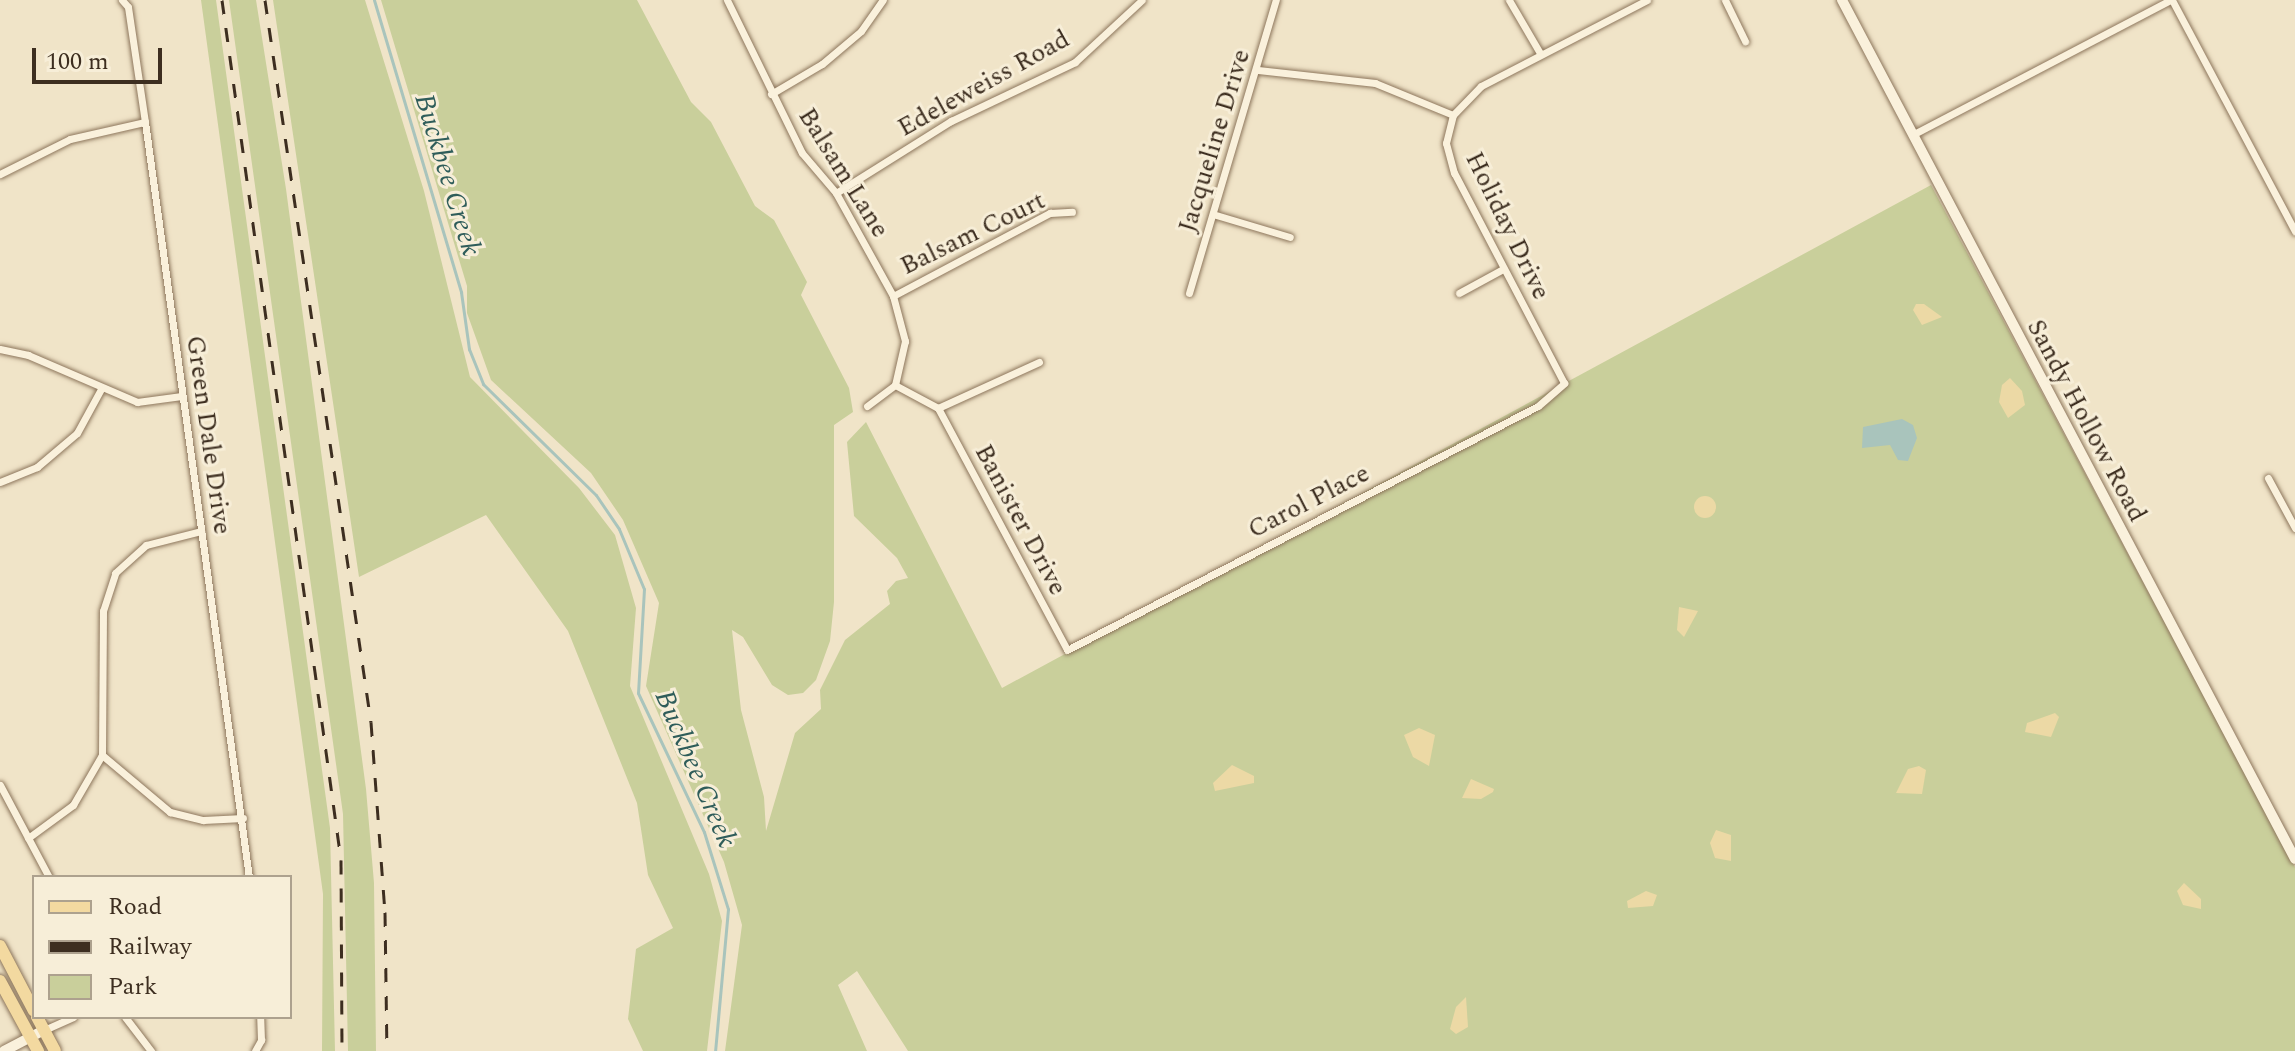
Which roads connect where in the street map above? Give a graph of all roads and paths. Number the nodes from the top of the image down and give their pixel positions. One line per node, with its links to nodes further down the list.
1 (122, 0): 16 (street, Green Dale Drive)
2 (727, 0): 14 (street, Balsam Lane)
3 (883, 0): 14 (street)
4 (1142, 0): 19 (street, Edeleweiss Road)
5 (1276, 0): 13 (street, Jacqueline Drive)
6 (1509, 0): 12 (street)
7 (1647, 0): 12 (street)
8 (1725, 0): 11 (street)
9 (1842, 0): 17 (street, Sandy Hollow Road)
10 (2171, 0): 17 (street); 22 (street)
11 (1745, 41)
12 (1540, 53): 15 (street)
13 (1258, 70): 15 (street); 21 (street, Jacqueline Drive)
14 (771, 94): 19 (street, Balsam Lane)
15 (1453, 115): 24 (street, Holiday Drive)
16 (145, 122): 18 (street); 33 (street, Green Dale Drive)
17 (1912, 135): 45 (street, Sandy Hollow Road)
18 (0, 174)
19 (836, 193): 27 (street, Balsam Lane)
20 (1072, 212): 27 (street, Balsam Court)
21 (1216, 215): 23 (street); 25 (street, Jacqueline Drive)
22 (2295, 231)
23 (1290, 237)
24 (1503, 269): 26 (street); 30 (street, Holiday Drive)
25 (1189, 293)
26 (1459, 293)
27 (893, 296): 31 (street, Balsam Lane)
28 (0, 349): 32 (street)
29 (1039, 362): 35 (street)
30 (1564, 383): 40 (street, Carol Place)
31 (895, 385): 34 (street); 35 (street)
32 (101, 389): 33 (street); 37 (street)
33 (182, 396): 39 (street, Green Dale Drive)
34 (867, 406)
35 (938, 408): 40 (street, Banister Drive)
36 (2268, 478): 38 (street)
37 (0, 482)
38 (2295, 528)
39 (201, 531): 41 (street); 43 (street, Green Dale Drive)
40 (1067, 650)
41 (102, 755): 43 (street); 44 (street)
42 (0, 785): 44 (street)
43 (243, 818): 47 (street, Green Dale Drive)
44 (28, 838): 46 (street)
45 (2295, 859)
46 (48, 875)
47 (249, 875)
48 (0, 946): 50 (main road)
49 (0, 981): 56 (main road)
50 (32, 1007)
51 (38, 1019): 55 (main road)
52 (69, 1019): 55 (street)
53 (127, 1019): 60 (street)
54 (260, 1019): 61 (street)
55 (44, 1030): 56 (street); 59 (main road)
56 (30, 1037): 57 (street); 58 (main road)
57 (4, 1051)
58 (38, 1051)
59 (55, 1051)
60 (151, 1051)
61 (255, 1051)

